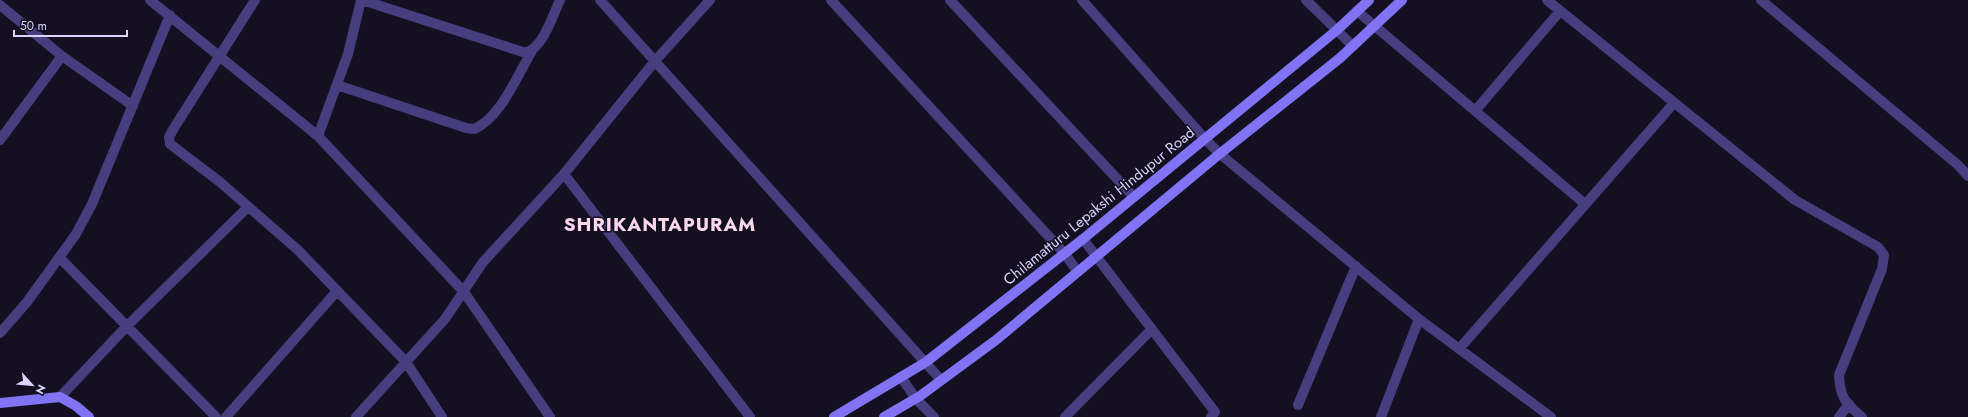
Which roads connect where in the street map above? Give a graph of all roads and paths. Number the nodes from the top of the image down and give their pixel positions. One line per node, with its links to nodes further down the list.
1 (150, 0): 18 (street)
2 (255, 0): 24 (street)
3 (362, 0): 22 (street); 26 (street)
4 (560, 0): 22 (street)
5 (600, 0): 25 (street)
6 (710, 0): 25 (street)
7 (831, 0): 40 (street)
8 (950, 0): 36 (street)
9 (1082, 0): 31 (street)
10 (1306, 0): 20 (street)
11 (1369, 0): 16 (street, Chilamatturu Lepakshi Hindupur Road)
12 (1402, 0): 19 (street)
13 (1547, 0): 17 (street)
14 (1761, 0): 35 (street)
15 (0, 6): 23 (street)
16 (1357, 11): 19 (street); 20 (street, Chilamatturu Lepakshi Hindupur Road)
17 (1560, 11): 27 (street); 29 (street)
18 (170, 15): 24 (street); 28 (street)
19 (1374, 26): 21 (street); 29 (street)
20 (1337, 30): 21 (street); 31 (street, Chilamatturu Lepakshi Hindupur Road)
21 (1353, 46): 33 (street)
22 (532, 51): 26 (street)
23 (62, 56): 28 (street); 32 (street)
24 (219, 57): 30 (street); 38 (street)
25 (655, 61): 34 (street); 53 (street)
26 (337, 85): 30 (street)
27 (1674, 103): 37 (street); 59 (street)
28 (133, 106): 41 (street)
29 (1475, 111): 37 (street)
30 (318, 136): 46 (street)
31 (1205, 139): 33 (street); 36 (street, Chilamatturu Lepakshi Hindupur Road)
32 (0, 140)
33 (1220, 154): 42 (street); 43 (street)
34 (564, 174): 46 (street); 68 (street)
35 (1968, 176)
36 (1134, 197): 39 (street, Chilamatturu Lepakshi Hindupur Road)
37 (1585, 204): 51 (street)
38 (248, 207): 45 (street); 48 (street)
39 (1083, 239): 40 (street, Chilamatturu Lepakshi Hindupur Road); 42 (street)
40 (1064, 254): 44 (street); 53 (street, Chilamatturu Lepakshi Hindupur Road)
41 (59, 257): 48 (street); 50 (street)
42 (1096, 257): 44 (street); 49 (street)
43 (1356, 266): 47 (street); 60 (street)
44 (1078, 272): 55 (street)
45 (338, 291): 52 (street); 64 (street)
46 (464, 292): 52 (street); 67 (street)
47 (1419, 319): 51 (street); 73 (street)
48 (127, 326): 56 (street); 63 (street)
49 (1151, 330): 61 (street); 72 (street)
50 (0, 333)
51 (1459, 349): 74 (street)
52 (406, 362): 65 (street); 66 (street)
53 (926, 362): 54 (street, Chilamatturu Lepakshi Hindupur Road); 55 (street)
54 (901, 377): 57 (street); 69 (street, Chilamatturu Lepakshi Hindupur Road)
55 (941, 380): 57 (street)
56 (60, 397): 58 (street); 62 (street)
57 (916, 398): 70 (street); 71 (street)
58 (0, 403)
59 (1849, 404): 75 (street); 76 (street)
60 (1298, 405)
61 (1215, 416)
62 (88, 417)
63 (216, 417)
64 (226, 417)
65 (356, 417)
66 (442, 417)
67 (550, 417)
68 (750, 417)
69 (834, 417)
70 (884, 417)
71 (934, 417)
72 (1065, 417)
73 (1380, 417)
74 (1551, 417)
75 (1839, 417)
76 (1862, 417)

